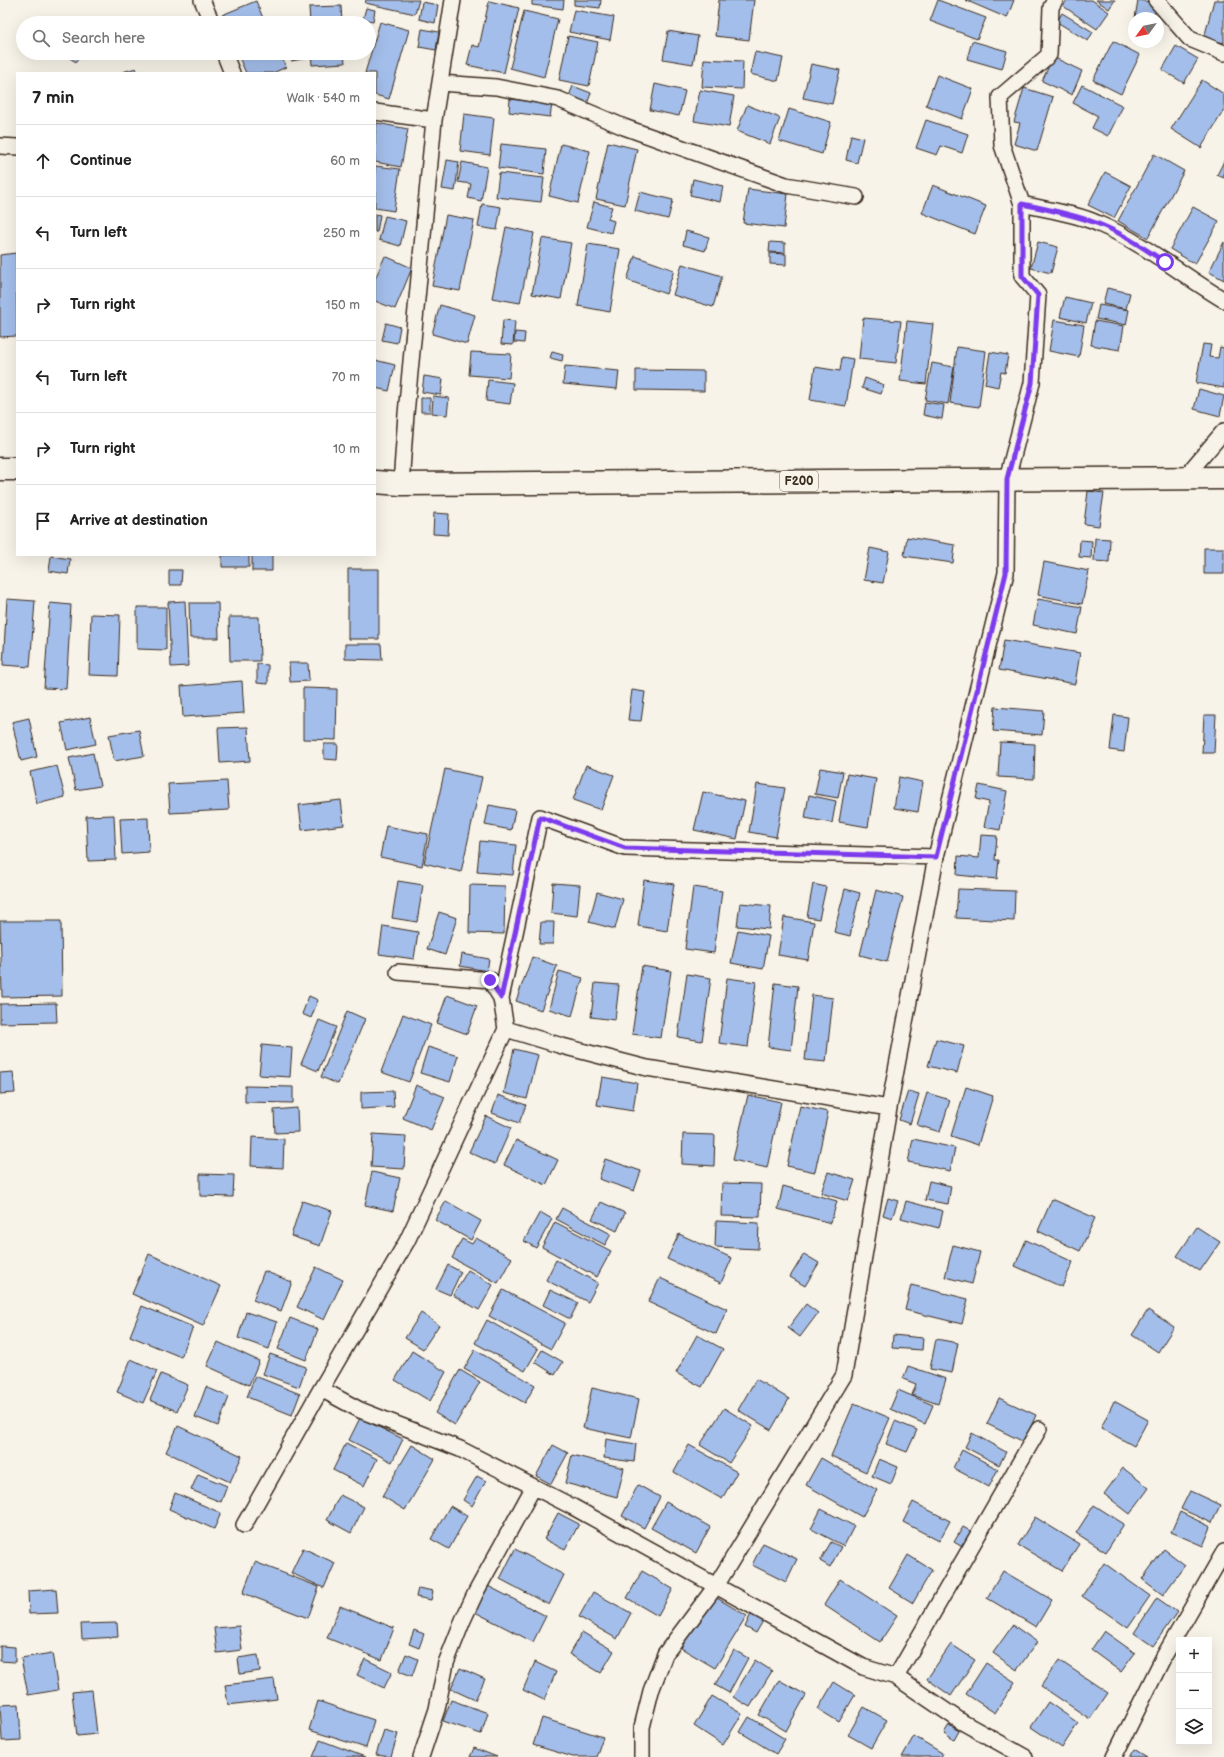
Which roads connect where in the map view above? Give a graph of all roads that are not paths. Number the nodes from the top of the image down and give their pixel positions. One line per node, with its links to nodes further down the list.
1 (202, 0): 5 (street)
2 (454, 0): 9 (street)
3 (1055, 0): 15 (street)
4 (1156, 0): 6 (street)
5 (209, 16)
6 (1224, 54)
7 (227, 60): 8 (street)
8 (232, 72)
9 (440, 83): 11 (street); 14 (street)
10 (376, 112): 11 (street)
11 (434, 120): 24 (street)
12 (0, 146): 13 (street)
13 (16, 147)
14 (856, 197)
15 (1022, 204): 16 (street); 22 (street)
16 (1224, 300)
17 (1224, 431): 20 (street)
18 (0, 469): 19 (main road)
19 (16, 469)
20 (1184, 478): 21 (main road, F200); 22 (main road, F200)
21 (1224, 478)
22 (1007, 479): 24 (main road, F200); 25 (street)
23 (376, 482): 24 (main road, F200)
24 (401, 484)
25 (936, 857): 27 (street); 29 (street)
26 (398, 972): 27 (street)
27 (501, 998): 28 (street)
28 (506, 1029): 29 (street); 30 (street)
29 (890, 1108): 35 (street)
30 (321, 1389): 32 (street); 33 (street)
31 (1039, 1428): 36 (street)
32 (533, 1488): 35 (street); 37 (street)
33 (244, 1525)
34 (1224, 1552): 40 (street)
35 (716, 1586): 36 (street); 38 (street)
36 (896, 1677): 39 (street)
37 (421, 1757)
38 (642, 1757)
39 (1025, 1757)
40 (1114, 1757)

